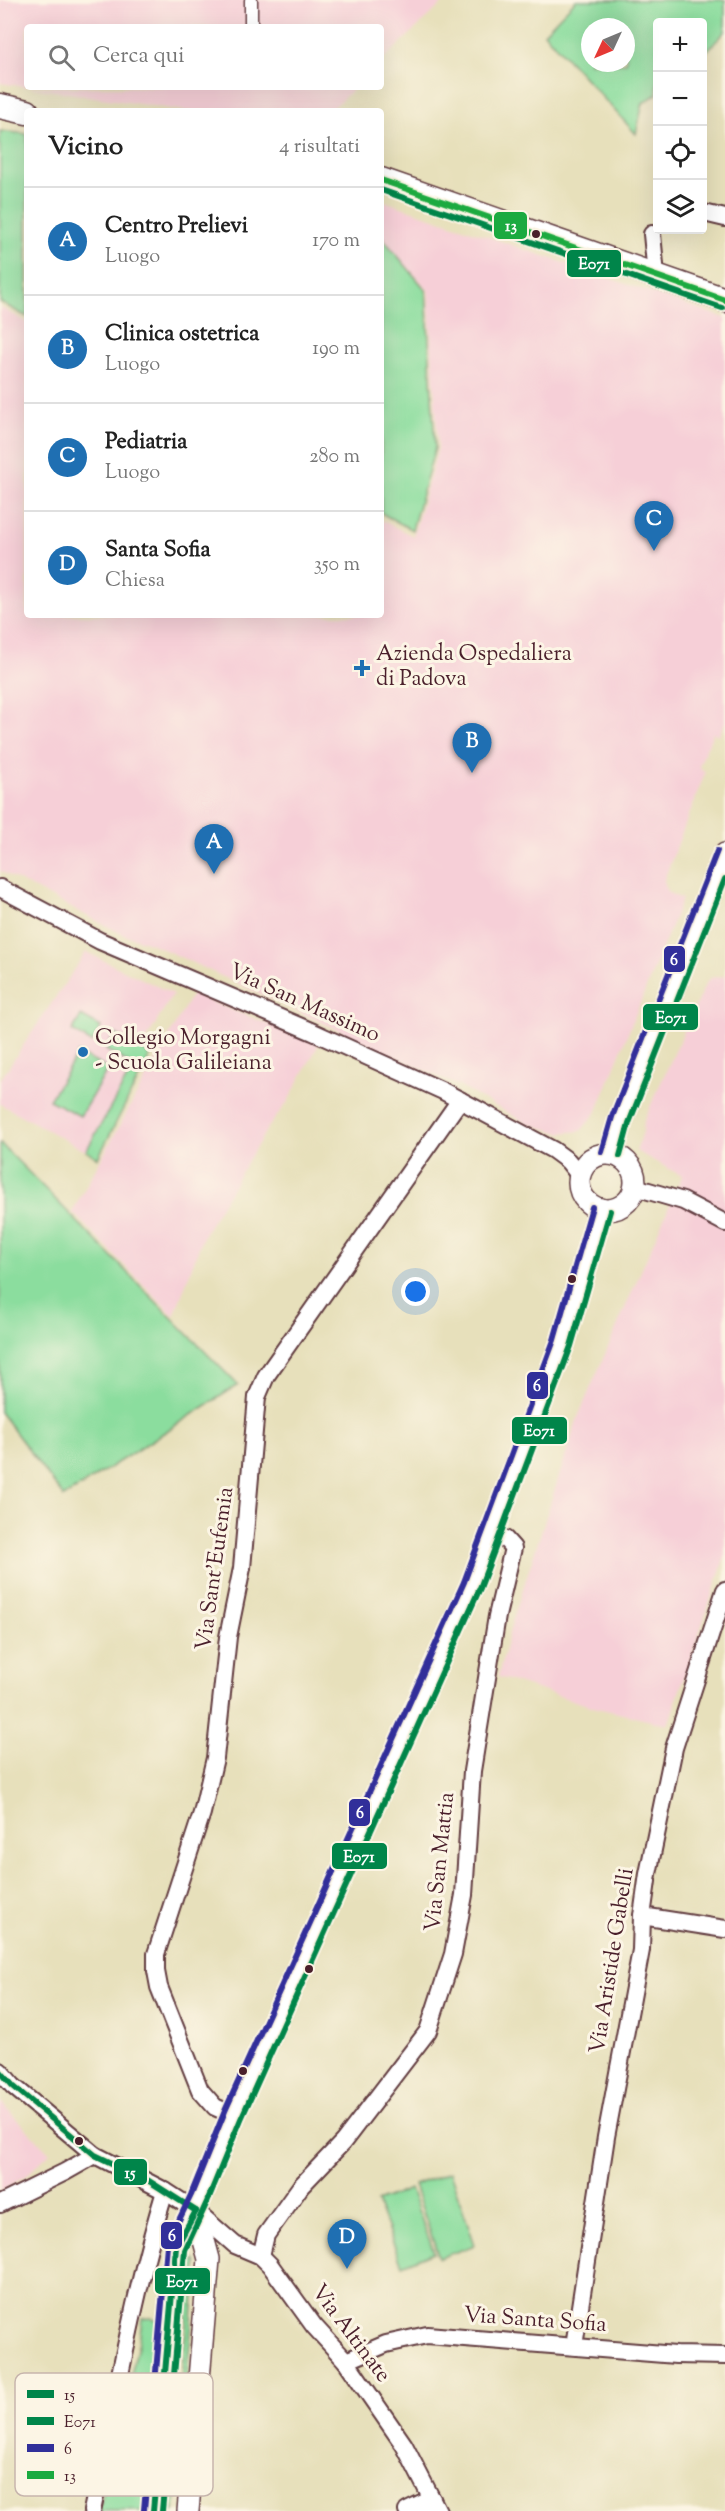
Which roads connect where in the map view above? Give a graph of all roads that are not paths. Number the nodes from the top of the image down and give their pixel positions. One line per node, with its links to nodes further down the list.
1 (251, 0): 2 (street)
2 (251, 24)
3 (0, 106): 4 (main road)
4 (24, 111)
5 (384, 181): 9 (main road)
6 (707, 214): 7 (street)
7 (725, 218)
8 (652, 234): 9 (street)
9 (656, 275): 10 (main road)
10 (725, 300)
11 (725, 854): 14 (street)
12 (0, 888): 13 (street, Via San Massimo)
13 (460, 1100): 15 (street, Via San Massimo); 24 (street, Via Sant'Eufemia)
14 (611, 1154): 15 (street); 16 (street)
15 (580, 1176): 17 (street)
16 (635, 1186): 17 (street); 18 (street)
17 (601, 1209): 19 (street)
18 (725, 1223)
19 (492, 1533): 24 (street); 29 (street, Via San Mattia)
20 (725, 1590): 21 (street, Via Aristide Gabelli)
21 (642, 1916): 22 (street); 30 (street, Via Aristide Gabelli)
22 (725, 1929)
23 (0, 2071): 25 (street, Via Altinate)
24 (232, 2115): 28 (street)
25 (95, 2155): 26 (street, Via Altinate); 27 (street)
26 (165, 2191): 28 (street, Via Altinate); 33 (street)
27 (0, 2204)
28 (196, 2211): 29 (street, Via Altinate); 34 (street); 35 (street)
29 (261, 2256): 32 (street, Via Altinate)
30 (574, 2346): 31 (street, Via Santa Sofia); 32 (street, Via Santa Sofia)
31 (725, 2356)
32 (346, 2361): 39 (street, Via Altinate)
33 (122, 2373)
34 (165, 2373)
35 (200, 2373)
36 (95, 2496): 40 (street)
37 (154, 2496): 41 (street)
38 (189, 2496): 42 (street)
39 (435, 2505): 43 (street)
40 (92, 2511)
41 (153, 2511)
42 (188, 2511)
43 (407, 2511)

